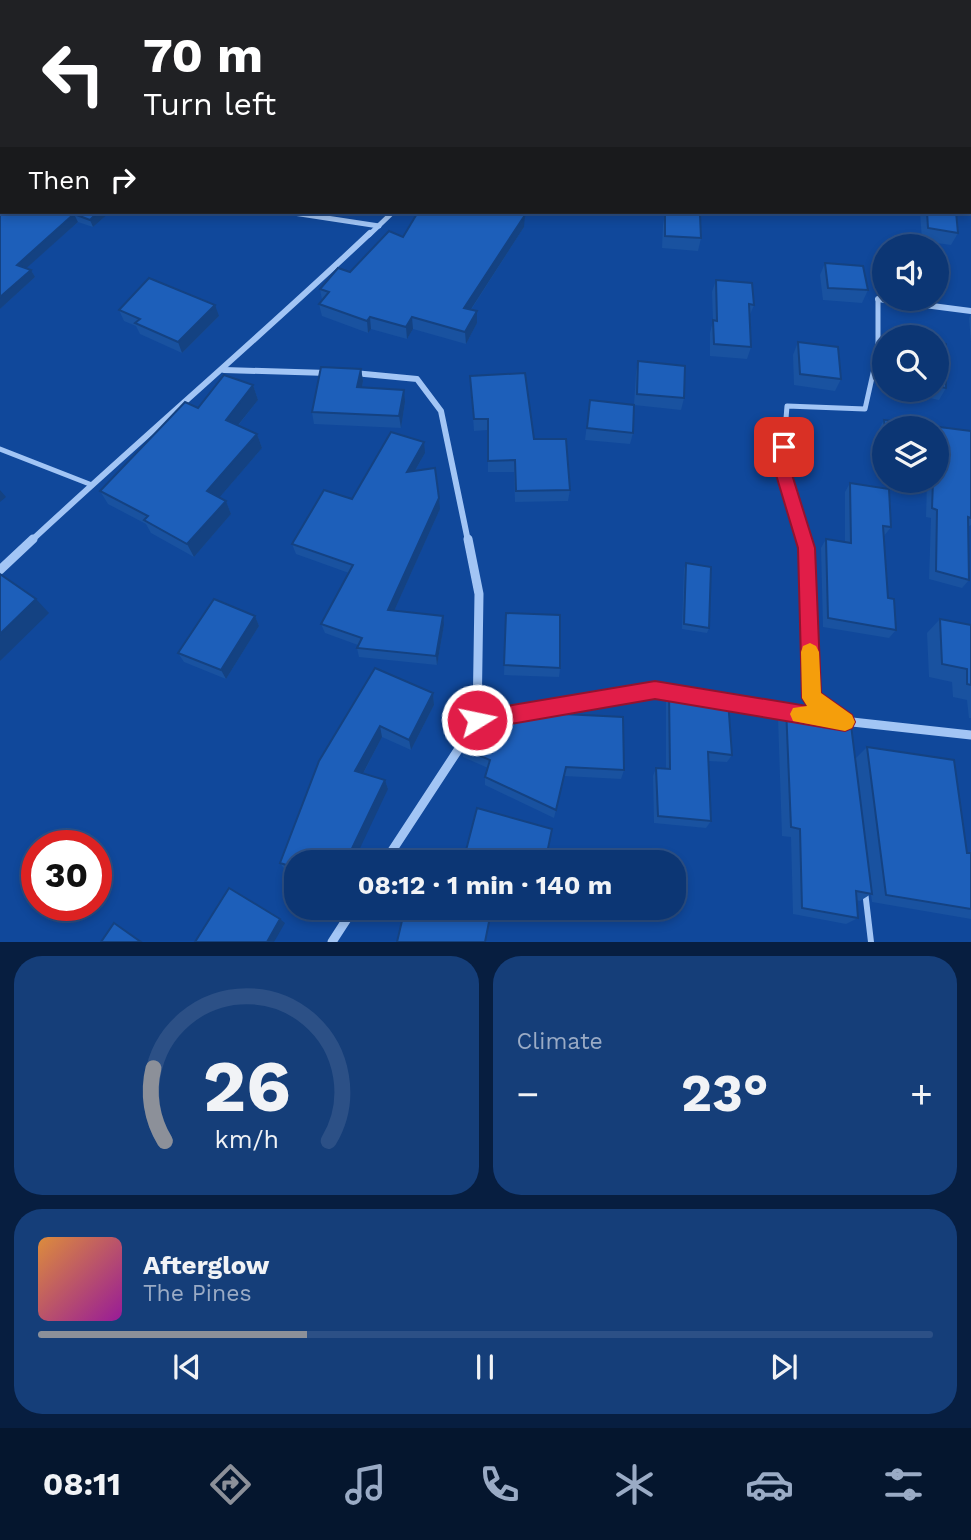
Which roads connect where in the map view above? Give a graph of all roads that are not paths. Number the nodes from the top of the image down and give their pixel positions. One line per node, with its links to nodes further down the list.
1 (301, 214): 3 (street)
2 (391, 214): 3 (street)
3 (379, 226): 7 (street)
4 (949, 308): 6 (street)
5 (878, 311): 20 (lane)
6 (971, 311)
7 (224, 370): 8 (street); 11 (street)
8 (332, 373)
9 (345, 373): 19 (street)
10 (0, 449): 11 (lane)
11 (92, 485): 12 (street)
12 (0, 570)
13 (682, 694): 15 (street)
14 (709, 699): 17 (street)
15 (546, 709)
16 (518, 713): 19 (street)
17 (804, 715)
18 (818, 717): 20 (street)
19 (477, 720): 24 (street)
20 (845, 722): 21 (street); 22 (lane)
21 (970, 735): 23 (lane)
22 (847, 736)
23 (971, 744)
24 (392, 850)
25 (864, 887): 28 (lane)
26 (346, 920): 27 (street)
27 (332, 942)
28 (870, 942)

